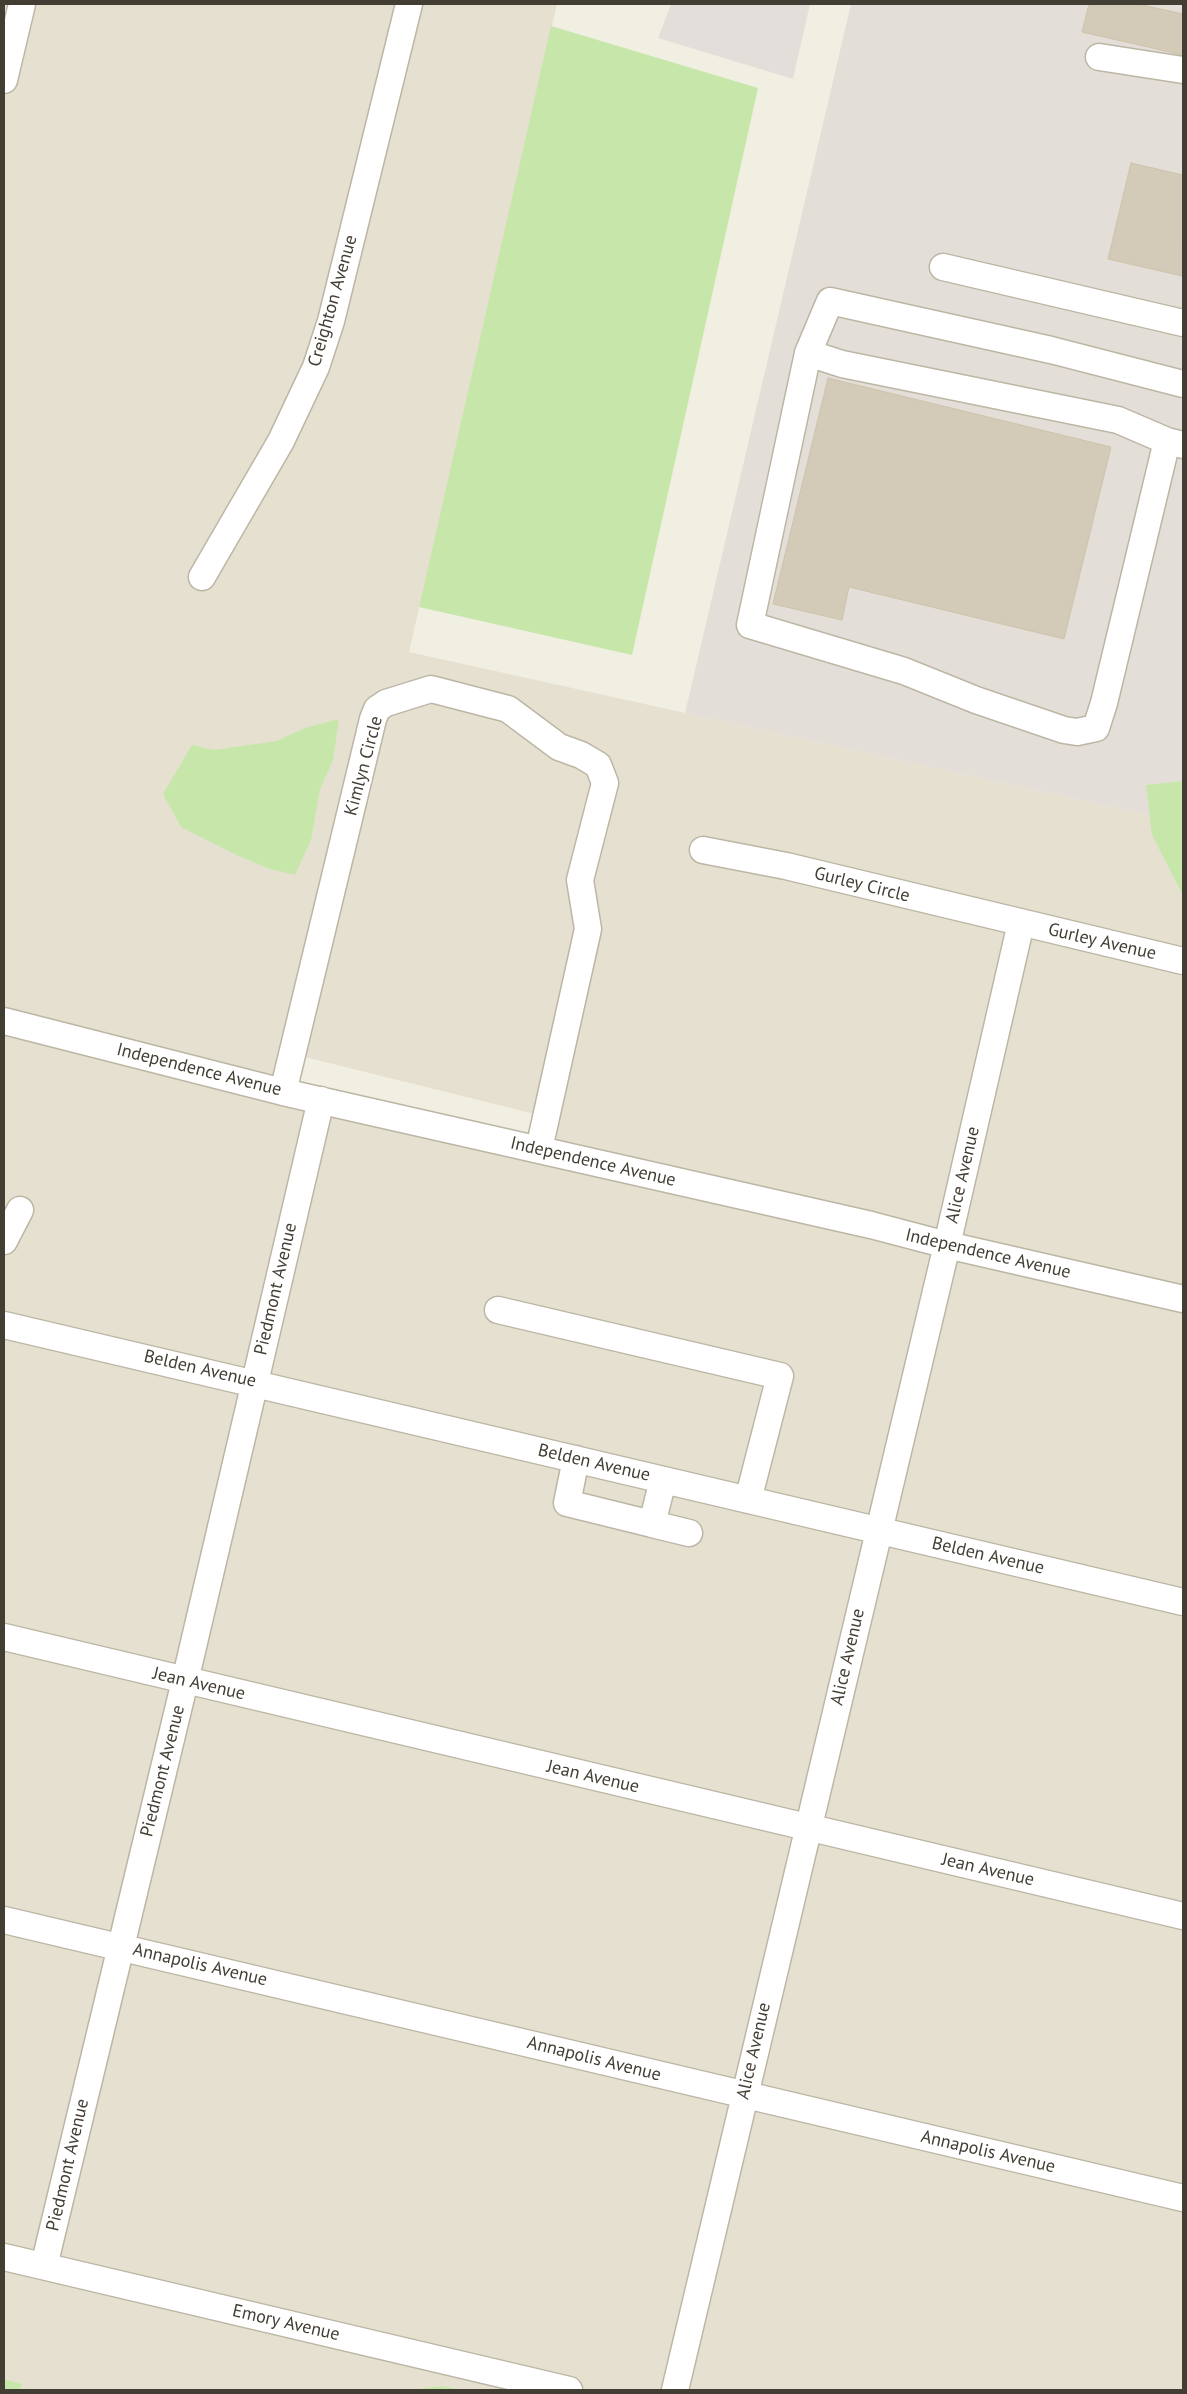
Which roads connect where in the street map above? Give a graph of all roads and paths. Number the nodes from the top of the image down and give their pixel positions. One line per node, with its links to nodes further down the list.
1 (22, 4): 5 (street)
2 (409, 4): 11 (street, Creighton Avenue)
3 (1099, 57): 4 (street)
4 (1183, 70)
5 (4, 80)
6 (943, 267): 7 (street)
7 (1183, 323)
8 (808, 353): 9 (street); 10 (street); 10 (street)
9 (1183, 384)
10 (1175, 443)
11 (202, 577)
12 (703, 850): 13 (street, Gurley Circle)
13 (1021, 923): 14 (street, Gurley Avenue); 21 (street, Alice Avenue)
14 (1183, 961)
15 (4, 1022): 16 (street, Independence Avenue)
16 (283, 1092): 17 (street, Independence Avenue); 18 (street, Kimlyn Circle)
17 (321, 1100): 18 (street, Independence Avenue); 25 (street, Piedmont Avenue)
18 (539, 1149): 21 (street, Independence Avenue)
19 (20, 1210): 20 (street)
20 (4, 1241)
21 (947, 1246): 22 (street, Independence Avenue); 30 (street, Alice Avenue)
22 (1183, 1299)
23 (498, 1310): 28 (street)
24 (4, 1325): 25 (street, Belden Avenue)
25 (254, 1382): 26 (street, Belden Avenue); 34 (street, Piedmont Avenue)
26 (576, 1459): 27 (street, Belden Avenue); 29 (street)
27 (664, 1480): 28 (street, Belden Avenue); 29 (street)
28 (748, 1500): 30 (street, Belden Avenue)
29 (652, 1524): 31 (street)
30 (878, 1531): 32 (street, Belden Avenue); 35 (street, Alice Avenue)
31 (689, 1533)
32 (1183, 1602)
33 (4, 1637): 34 (street, Jean Avenue)
34 (185, 1681): 35 (street, Jean Avenue); 38 (street, Piedmont Avenue)
35 (808, 1827): 36 (street, Jean Avenue); 39 (street, Alice Avenue)
36 (1183, 1916)
37 (4, 1920): 38 (street, Annapolis Avenue)
38 (120, 1946): 39 (street, Annapolis Avenue); 42 (street, Piedmont Avenue)
39 (744, 2095): 40 (street, Annapolis Avenue); 44 (street, Alice Avenue)
40 (1183, 2198)
41 (4, 2257): 42 (street, Emory Avenue)
42 (44, 2266): 43 (street, Emory Avenue)
43 (569, 2390)
44 (674, 2390)

